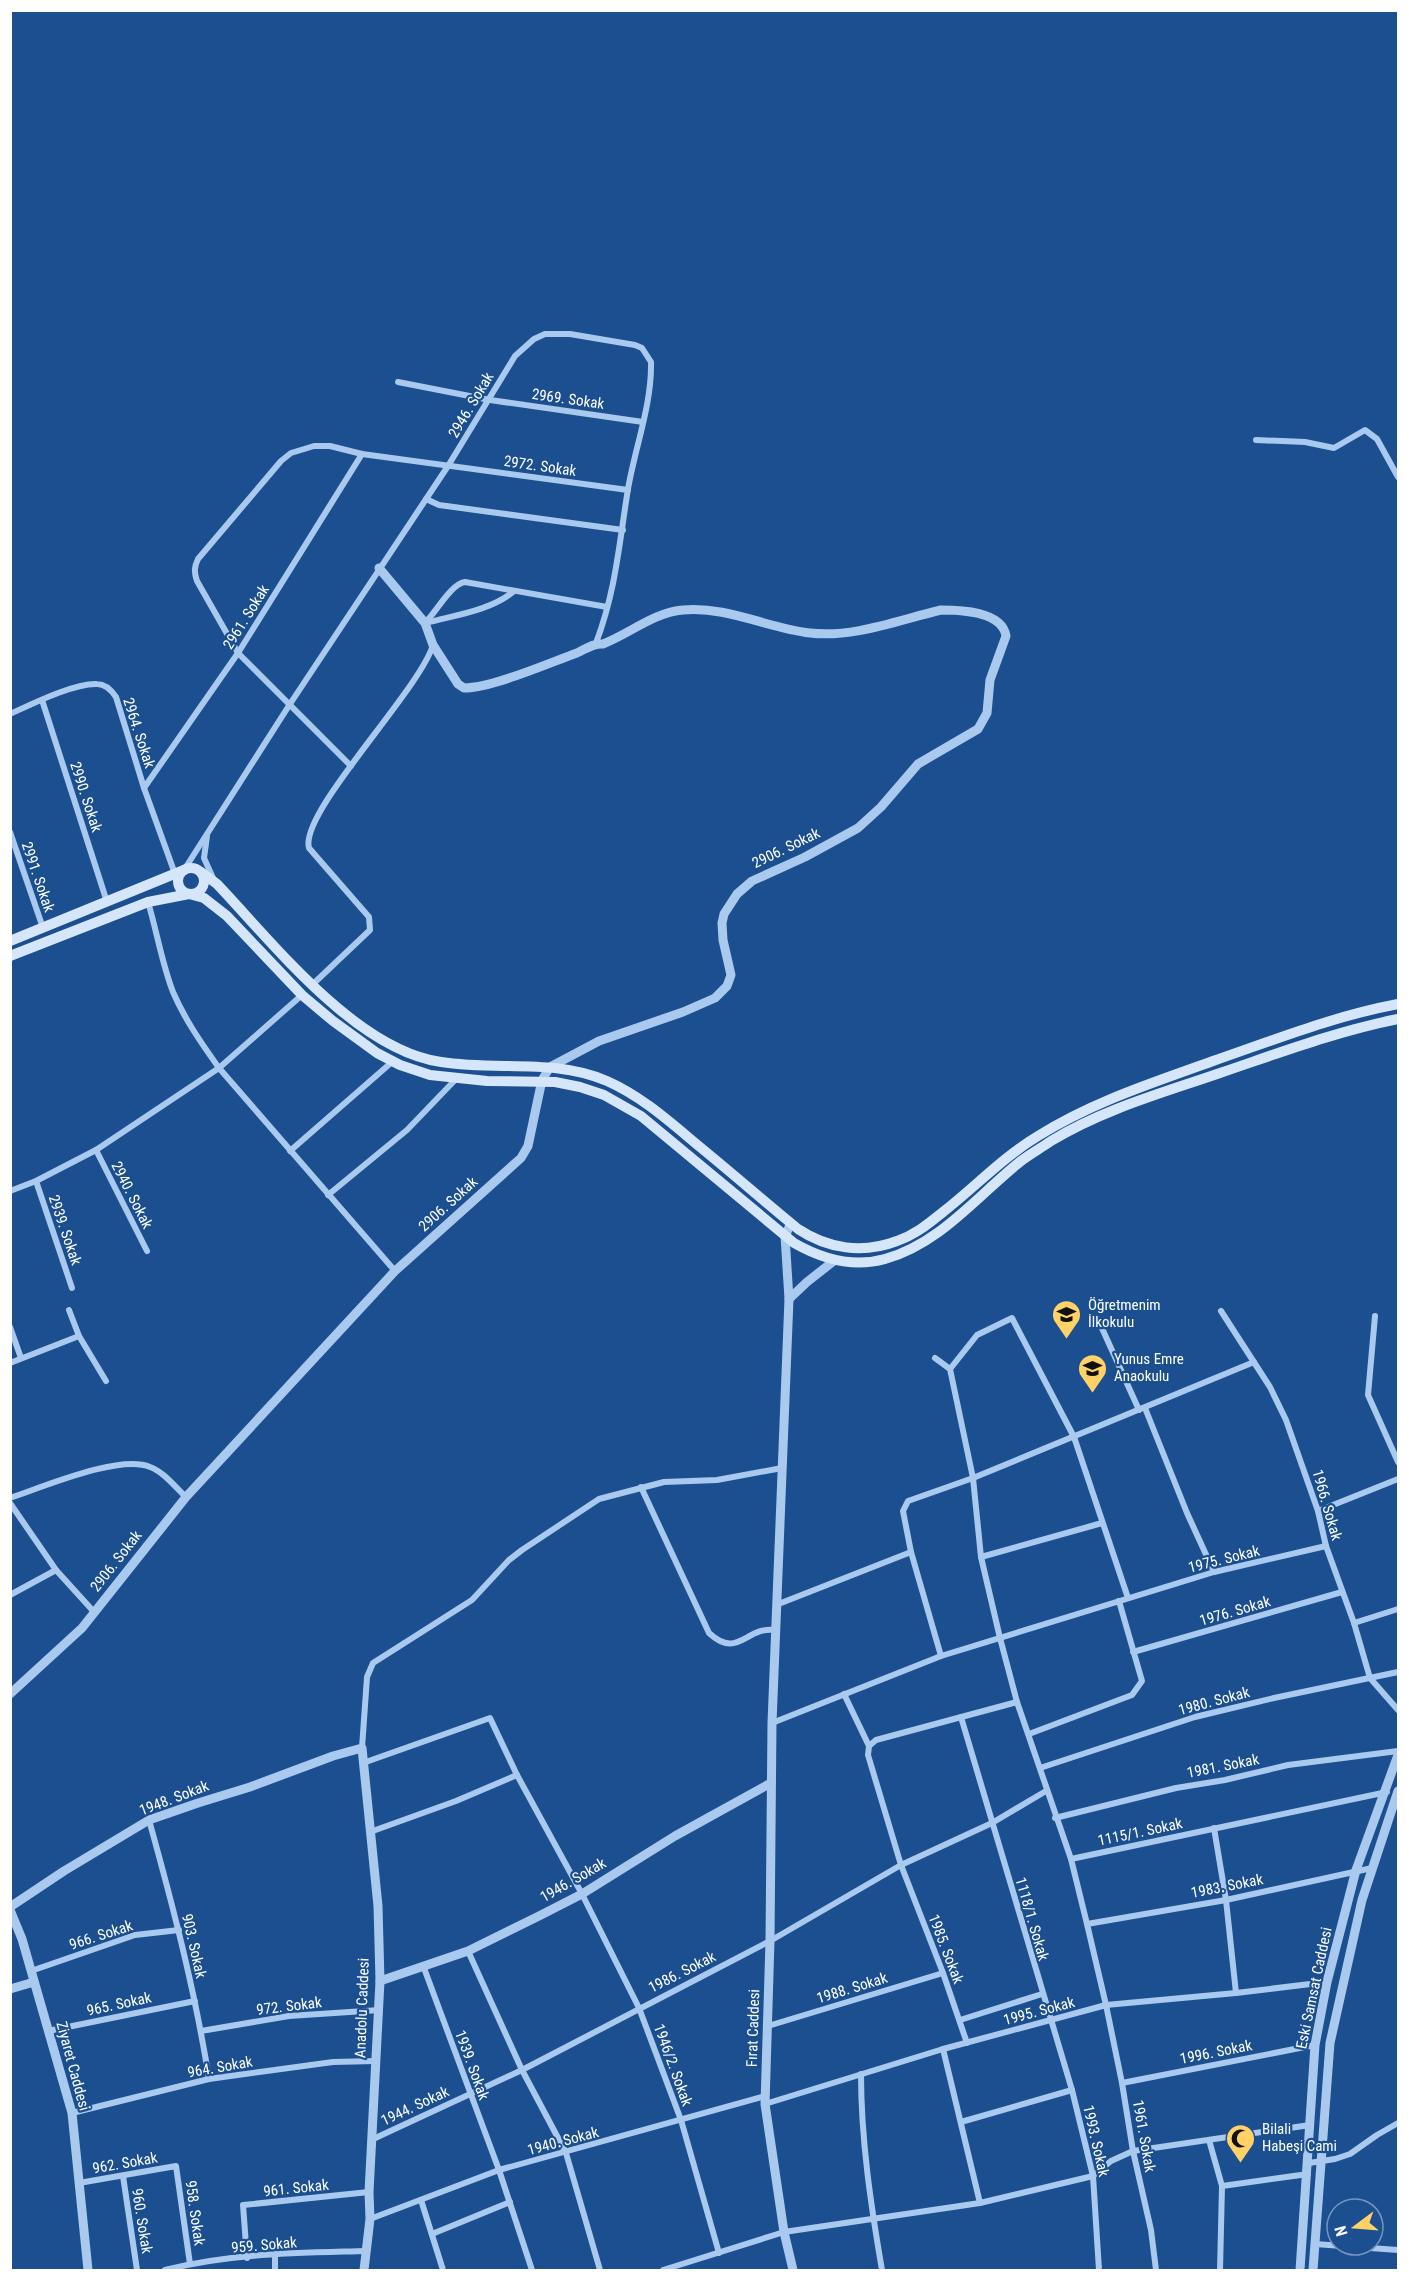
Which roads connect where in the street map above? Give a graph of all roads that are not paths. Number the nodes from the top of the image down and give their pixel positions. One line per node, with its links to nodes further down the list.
1 (398, 382): 2 (street, 2969. Sokak)
2 (490, 400): 3 (street, 2969. Sokak); 3 (street, 2946. Sokak); 6 (street, 2946. Sokak)
3 (643, 422): 8 (street, 2946. Sokak)
4 (1256, 440): 7 (street)
5 (362, 454): 6 (street, 2972. Sokak); 17 (street, 2961. Sokak); 17 (street, 2972. Sokak)
6 (448, 466): 8 (street, 2972. Sokak); 9 (street, 2946. Sokak)
7 (1398, 477)
8 (628, 490): 10 (street, 2946. Sokak)
9 (426, 499): 10 (street); 11 (street, 2946. Sokak)
10 (623, 530): 13 (street, 2946. Sokak)
11 (379, 568): 14 (street, 2906. Sokak); 19 (street, 2946. Sokak)
12 (513, 592): 13 (street); 14 (street); 14 (street)
13 (607, 607): 15 (street, 2946. Sokak)
14 (425, 623): 16 (street, 2906. Sokak)
15 (596, 643): 16 (street, 2906. Sokak); 40 (street, 2906. Sokak)
16 (433, 645): 21 (street)
17 (238, 653): 19 (street, 2972. Sokak); 22 (street, 2961. Sokak)
18 (42, 700): 20 (street, 2964. Sokak); 22 (street, 2964. Sokak); 31 (street, 2990. Sokak)
19 (290, 704): 21 (street, 2972. Sokak); 24 (street, 2946. Sokak)
20 (10, 714)
21 (351, 766): 35 (street)
22 (144, 788): 27 (street, 2964. Sokak)
23 (10, 832): 32 (street, 2991. Sokak)
24 (207, 836): 25 (street); 27 (street, 2946. Sokak)
25 (204, 858): 26 (street); 28 (street)
26 (201, 872): 27 (main road); 28 (main road); 29 (main road)
27 (179, 876): 29 (main road); 31 (main road)
28 (217, 884): 35 (main road)
29 (189, 894): 30 (main road); 36 (main road)
30 (148, 902): 34 (main road); 41 (street)
31 (107, 903): 32 (main road)
32 (43, 928): 33 (main road)
33 (10, 941)
34 (10, 956)
35 (312, 985): 40 (main road)
36 (302, 995): 39 (main road); 41 (street)
37 (1398, 1004): 49 (main road)
38 (1398, 1019): 52 (main road)
39 (392, 1062): 42 (main road); 45 (street)
40 (550, 1067): 43 (street, 2906. Sokak); 49 (main road)
41 (219, 1068): 44 (street); 45 (street)
42 (456, 1078): 43 (main road); 48 (street)
43 (542, 1080): 50 (main road); 53 (street, 2906. Sokak)
44 (96, 1150): 46 (street); 51 (street, 2940. Sokak)
45 (290, 1150): 48 (street)
46 (36, 1181): 47 (street); 54 (street, 2939. Sokak)
47 (10, 1191)
48 (328, 1195): 53 (street)
49 (789, 1221): 50 (street)
50 (782, 1234): 52 (main road); 55 (street, Fırat Caddesi)
51 (147, 1251)
52 (835, 1260): 55 (street)
53 (395, 1271): 75 (street, 2906. Sokak)
54 (72, 1288)
55 (789, 1299): 71 (street, Fırat Caddesi)
56 (69, 1310): 61 (street)
57 (1221, 1311): 64 (street, 1966. Sokak)
58 (1375, 1316): 70 (street)
59 (1101, 1326): 68 (street)
60 (10, 1327): 62 (street)
61 (79, 1336): 62 (street); 67 (street)
62 (21, 1358): 65 (street)
63 (935, 1358): 66 (street)
64 (1254, 1362): 68 (street); 78 (street, 1966. Sokak)
65 (10, 1363)
66 (950, 1370): 69 (street); 72 (street, 1961. Sokak)
67 (106, 1381)
68 (1142, 1409): 69 (street); 84 (street)
69 (1074, 1437): 72 (street); 79 (street)
70 (1398, 1462)
71 (782, 1468): 74 (street); 89 (street, Fırat Caddesi)
72 (973, 1478): 81 (street); 82 (street, 1961. Sokak)
73 (1398, 1479): 78 (street)
74 (641, 1487): 93 (street); 107 (street)
75 (186, 1497): 76 (street); 91 (street, 2906. Sokak)
76 (10, 1498)
77 (10, 1503): 83 (street)
78 (1318, 1510): 80 (street, 1966. Sokak)
79 (1102, 1522): 82 (street); 87 (street)
80 (1326, 1546): 84 (street, 1975. Sokak); 85 (street, 1966. Sokak)
81 (911, 1552): 89 (street); 96 (street)
82 (981, 1557): 94 (street, 1961. Sokak)
83 (56, 1570): 86 (street); 91 (street)
84 (1214, 1572): 87 (street, 1975. Sokak)
85 (1342, 1592): 92 (street, 1966. Sokak); 95 (street, 1976. Sokak)
86 (10, 1595)
87 (1128, 1598): 88 (street, 1975. Sokak)
88 (1119, 1601): 94 (street, 1975. Sokak); 95 (street)
89 (776, 1605): 93 (street, Fırat Caddesi)
90 (1398, 1609): 92 (street)
91 (95, 1613): 99 (street, 2906. Sokak)
92 (1354, 1623): 98 (street, 1966. Sokak)
93 (775, 1630): 104 (street, Fırat Caddesi)
94 (999, 1638): 96 (street, 1975. Sokak); 101 (street, 1961. Sokak)
95 (1134, 1653): 105 (street)
96 (941, 1656): 100 (street, 1975. Sokak)
97 (1398, 1672): 98 (street, 1980. Sokak)
98 (1370, 1678): 102 (street, 1966. Sokak); 110 (street, 1980. Sokak)
99 (10, 1694)
100 (844, 1694): 104 (street, 1975. Sokak); 106 (street, 1985. Sokak)
101 (1017, 1702): 103 (street); 105 (street, 1961. Sokak)
102 (1398, 1710)
103 (961, 1717): 106 (street); 119 (street, 1118/1. Sokak)
104 (772, 1723): 112 (street, Fırat Caddesi)
105 (1029, 1734): 110 (street, 1961. Sokak)
106 (869, 1746): 123 (street, 1985. Sokak)
107 (362, 1748): 109 (street, Anadolu Caddesi); 118 (street, 1948. Sokak)
108 (1398, 1753): 115 (street, Eski Samsat Caddesi); 117 (street, 1981. Sokak)
109 (363, 1763): 111 (street, 1946/2. Sokak); 121 (street, Anadolu Caddesi)
110 (1040, 1768): 113 (street, 1961. Sokak)
111 (516, 1775): 121 (street); 126 (street, 1946/2. Sokak)
112 (771, 1783): 126 (street, 1946. Sokak); 131 (street, Fırat Caddesi)
113 (1047, 1791): 117 (street, 1961. Sokak); 119 (street, 1986. Sokak)
114 (1398, 1791): 116 (street, Eski Samsat Caddesi)
115 (1387, 1792): 120 (street, 1115/1. Sokak); 125 (street, Eski Samsat Caddesi)
116 (1394, 1817): 124 (street, Eski Samsat Caddesi)
117 (1055, 1818): 122 (street, 1961. Sokak)
118 (149, 1820): 128 (street, 1948. Sokak); 130 (street, 903. Sokak)
119 (992, 1823): 123 (street, 1986. Sokak); 141 (street, 1118/1. Sokak)
120 (1214, 1828): 122 (street, 1115/1. Sokak); 127 (street)
121 (370, 1832): 136 (street, Anadolu Caddesi)
122 (1071, 1859): 129 (street, 1961. Sokak)
123 (901, 1864): 131 (street, 1986. Sokak); 135 (street, 1985. Sokak)
124 (1372, 1868): 125 (street, 1983. Sokak); 171 (street, Eski Samsat Caddesi)
125 (1356, 1870): 127 (street, 1983. Sokak); 138 (street, Eski Samsat Caddesi)
126 (582, 1894): 132 (street, 1946. Sokak); 144 (street, 1946/2. Sokak)
127 (1226, 1900): 129 (street, 1983. Sokak); 140 (street)
128 (10, 1908): 134 (street, Ziyaret Caddesi)
129 (1087, 1924): 143 (street, 1961. Sokak)
130 (179, 1930): 134 (street, 966. Sokak); 142 (street, 903. Sokak)
131 (770, 1941): 144 (street, 1986. Sokak); 148 (street, Fırat Caddesi)
132 (468, 1951): 133 (street, 1946. Sokak); 155 (street)
133 (423, 1968): 136 (street, 1946. Sokak); 160 (street, 1939. Sokak)
134 (32, 1971): 137 (street, Ziyaret Caddesi)
135 (943, 1973): 146 (street, 1985. Sokak); 148 (street, 1988. Sokak)
136 (380, 1981): 145 (street, Anadolu Caddesi)
137 (34, 1982): 139 (street); 149 (street, Ziyaret Caddesi)
138 (1327, 1982): 140 (street, 1995. Sokak); 152 (street, Eski Samsat Caddesi)
139 (10, 1989)
140 (1236, 1993): 143 (street, 1995. Sokak)
141 (1042, 1994): 146 (street); 147 (street, 1118/1. Sokak)
142 (195, 2001): 149 (street, 965. Sokak); 150 (street, 903. Sokak)
143 (1106, 2006): 147 (street, 1995. Sokak); 158 (street, 1961. Sokak)
144 (639, 2008): 155 (street, 1986. Sokak); 163 (street, 1946/2. Sokak)
145 (380, 2010): 150 (street, 972. Sokak); 154 (street, Anadolu Caddesi)
146 (960, 2020): 151 (street, 1985. Sokak)
147 (1050, 2021): 151 (street, 1995. Sokak); 159 (street, 1993. Sokak)
148 (768, 2026): 161 (street, Fırat Caddesi)
149 (48, 2031): 162 (street, Ziyaret Caddesi)
150 (201, 2031): 157 (street, 903. Sokak)
151 (967, 2043): 153 (street, 1995. Sokak)
152 (1315, 2045): 158 (street, 1996. Sokak); 166 (street, Eski Samsat Caddesi)
153 (944, 2049): 156 (street, 1995. Sokak); 164 (street)
154 (376, 2061): 157 (street, 964. Sokak); 167 (street, Anadolu Caddesi)
155 (522, 2070): 160 (street, 1986. Sokak); 170 (street)
156 (861, 2074): 161 (street, 1995. Sokak); 185 (street)
157 (209, 2079): 162 (street, 964. Sokak)
158 (1122, 2083): 169 (street, 1961. Sokak)
159 (1072, 2090): 164 (street); 177 (street, 1993. Sokak)
160 (469, 2093): 167 (street, 1944. Sokak); 174 (street, 1939. Sokak)
161 (765, 2100): 163 (street, 1940. Sokak); 186 (street, Fırat Caddesi)
162 (72, 2113): 178 (street, Ziyaret Caddesi)
163 (681, 2120): 170 (street, 1940. Sokak); 191 (street, 1946/2. Sokak)
164 (961, 2122): 183 (street)
165 (1398, 2123): 171 (street)
166 (1310, 2125): 168 (street); 172 (street, Eski Samsat Caddesi)
167 (371, 2140): 180 (street, Anadolu Caddesi)
168 (1209, 2140): 169 (street); 179 (street)
169 (1133, 2151): 177 (street); 208 (street, 1961. Sokak)
170 (566, 2152): 174 (street, 1940. Sokak); 203 (street)
171 (1320, 2161): 172 (street); 188 (street, Eski Samsat Caddesi)
172 (1309, 2163): 175 (street, Eski Samsat Caddesi)
173 (177, 2166): 176 (street, 962. Sokak); 194 (street, 958. Sokak)
174 (499, 2170): 181 (street, 1940. Sokak); 182 (street, 1939. Sokak)
175 (1308, 2174): 179 (street); 210 (street, Eski Samsat Caddesi)
176 (123, 2176): 178 (street, 962. Sokak); 197 (street, 960. Sokak)
177 (1093, 2176): 183 (street); 195 (street, 1993. Sokak)
178 (79, 2183): 196 (street, Ziyaret Caddesi)
179 (1222, 2186): 209 (street)
180 (369, 2192): 184 (street, Anadolu Caddesi); 193 (street, 961. Sokak)
181 (421, 2200): 184 (street, 1940. Sokak); 187 (street)
182 (510, 2202): 187 (street); 202 (street, 1939. Sokak)
183 (980, 2202): 185 (street)
184 (370, 2218): 190 (street, Anadolu Caddesi)
185 (873, 2219): 186 (street); 206 (street)
186 (784, 2232): 191 (street); 205 (street, Fırat Caddesi)
187 (432, 2234): 201 (street)
188 (1315, 2244): 189 (street); 211 (street, Eski Samsat Caddesi)
189 (1398, 2250)
190 (366, 2251): 192 (street, 959. Sokak); 200 (street, Anadolu Caddesi)
191 (718, 2253): 204 (street)
192 (275, 2254): 193 (street, 959. Sokak); 199 (street)
193 (247, 2258): 194 (street, 959. Sokak)
194 (190, 2264): 198 (street, 959. Sokak)
195 (1099, 2269): 207 (street)
196 (88, 2271)
197 (137, 2271)
198 (165, 2271)
199 (275, 2271)
200 (364, 2271)
201 (443, 2271)
202 (532, 2271)
203 (600, 2271)
204 (663, 2271)
205 (793, 2271)
206 (882, 2271)
207 (1091, 2271)
208 (1156, 2271)
209 (1220, 2271)
210 (1300, 2271)
211 (1313, 2271)

